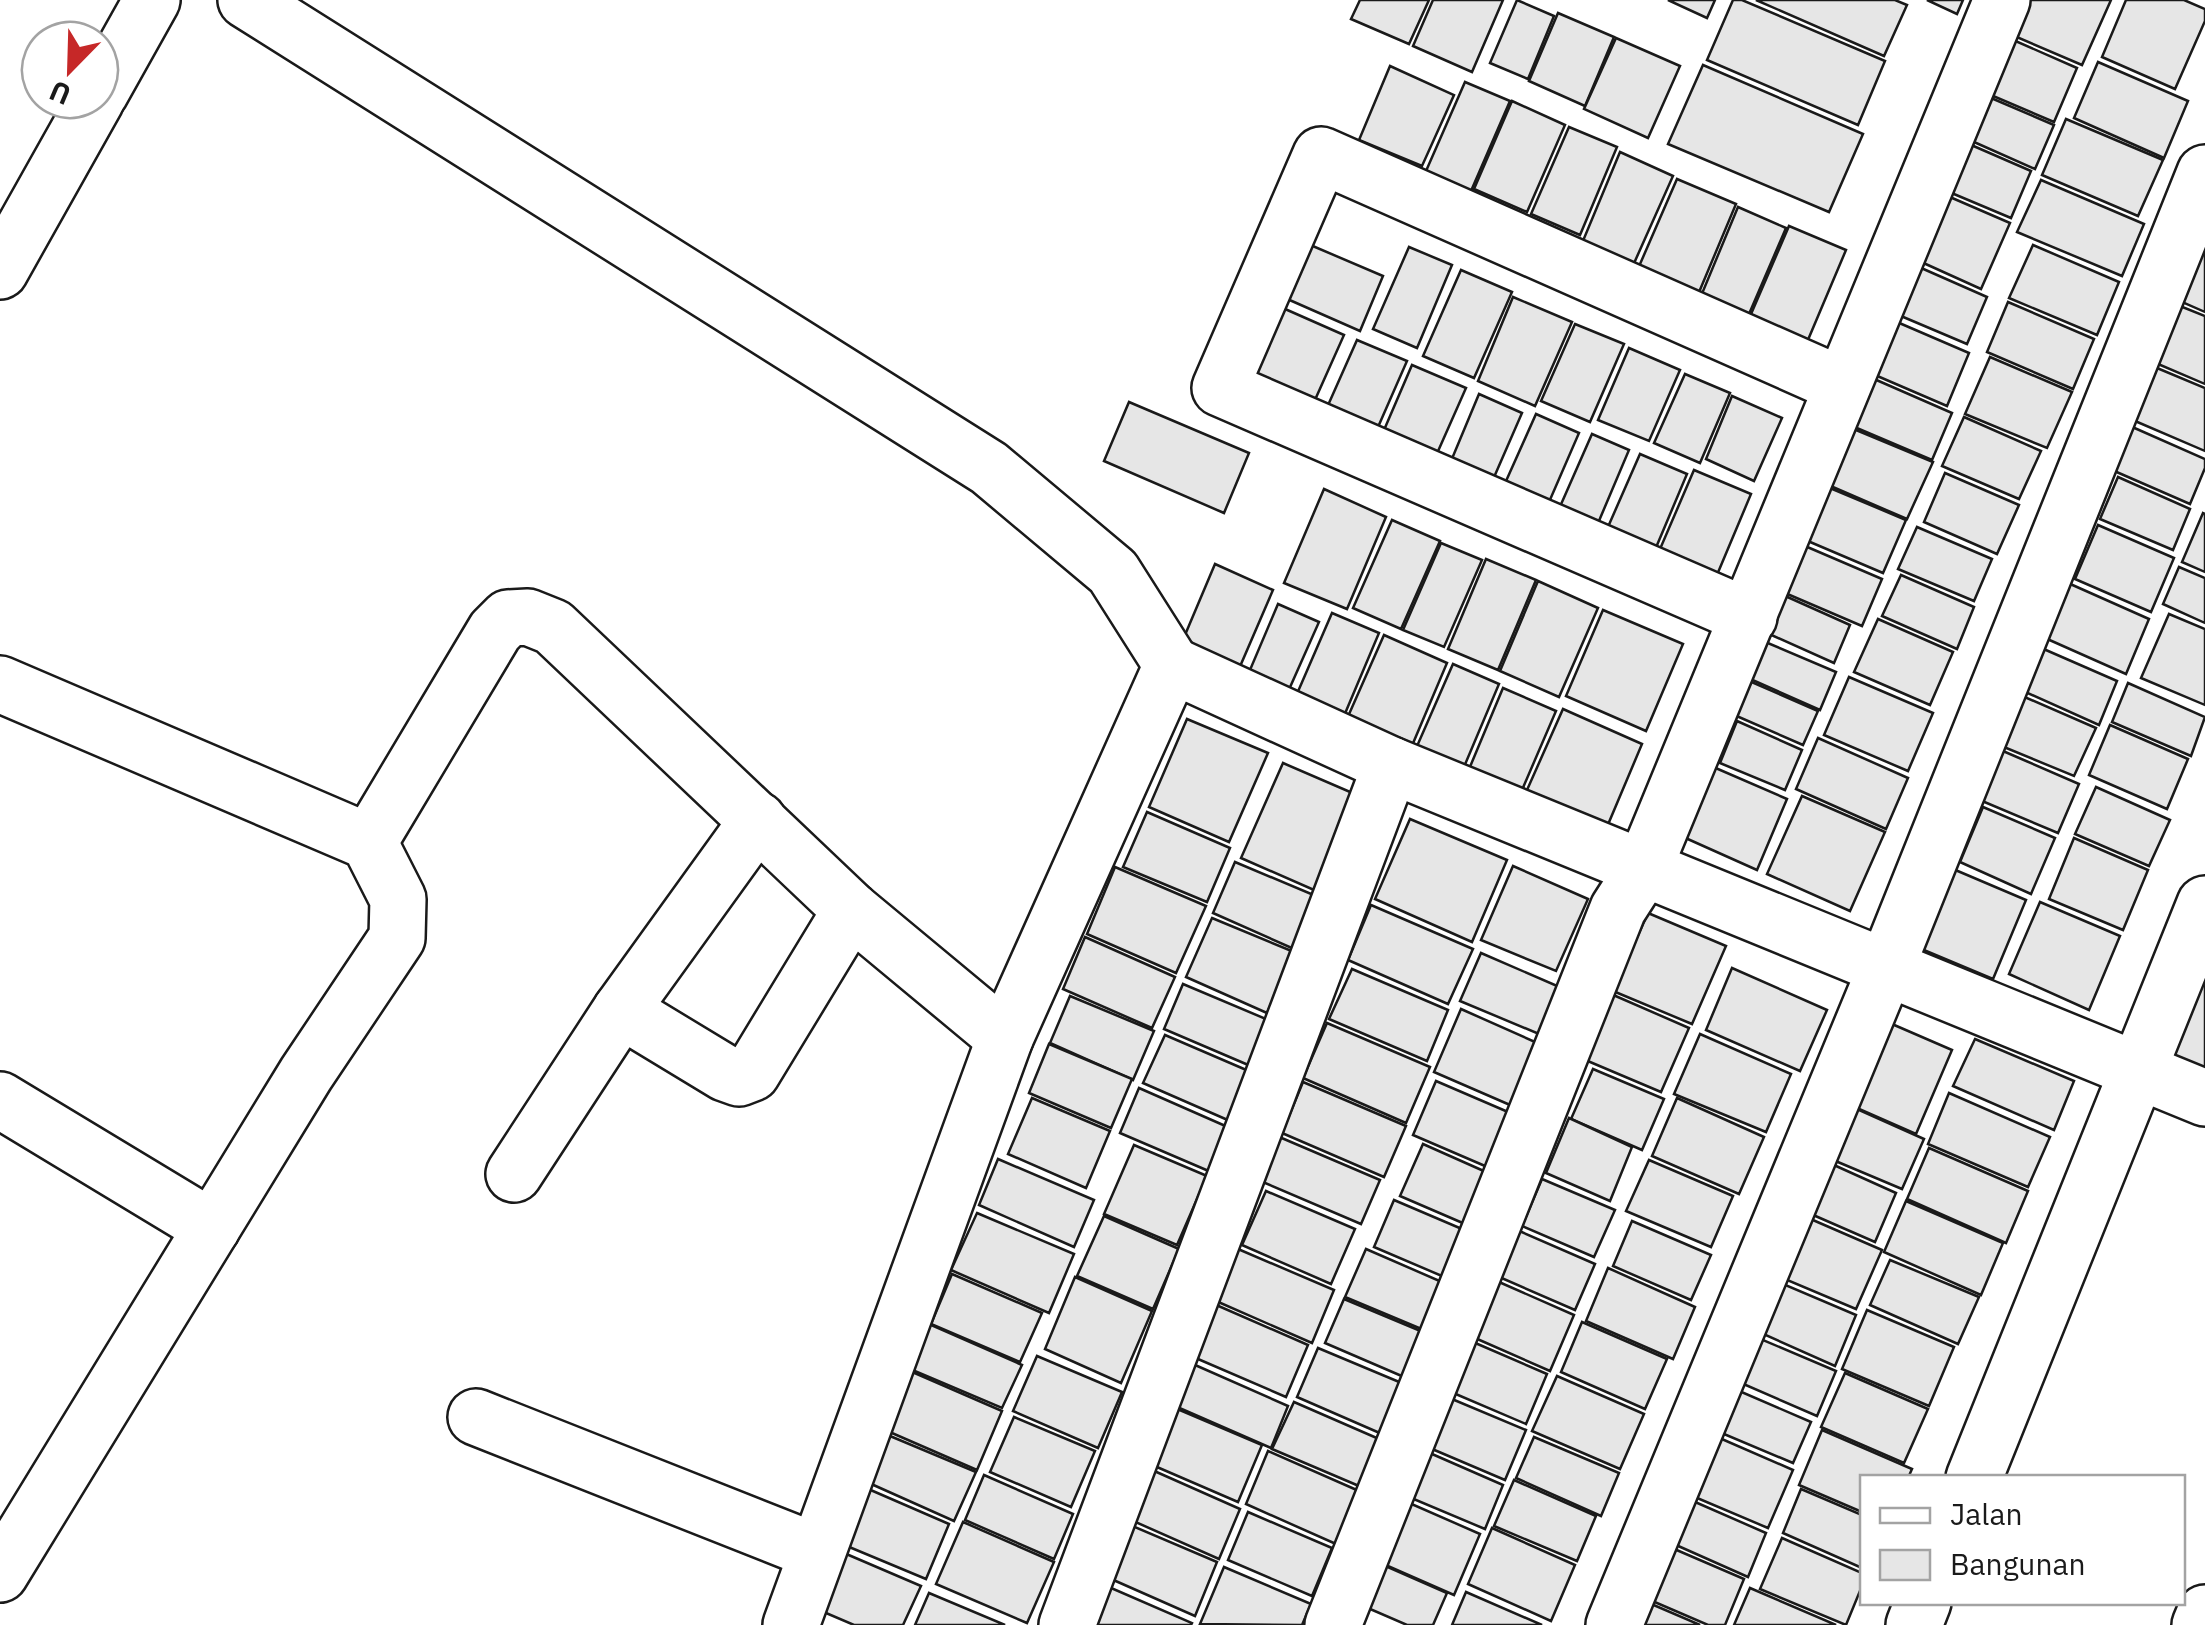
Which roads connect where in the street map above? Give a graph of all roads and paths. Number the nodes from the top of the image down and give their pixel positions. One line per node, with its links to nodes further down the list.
1 (152, 0): 4 (street)
2 (246, 0): 10 (street)
3 (2002, 0): 8 (street)
4 (120, 57)
5 (85, 120): 7 (street)
6 (2205, 173): 18 (street)
7 (0, 271)
8 (1841, 385): 9 (street); 9 (street)
9 (1749, 617): 15 (street)
10 (1172, 665): 12 (street); 20 (street)
11 (0, 684): 14 (street)
12 (1391, 765): 15 (street); 32 (street)
13 (758, 820): 14 (street); 17 (street); 19 (street)
14 (368, 842): 25 (street)
15 (1643, 870): 18 (street); 33 (street)
16 (2205, 904): 21 (street)
17 (851, 910): 19 (street); 20 (street)
18 (1886, 968): 21 (street); 34 (street)
19 (621, 1010): 24 (street)
20 (1006, 1038): 28 (street)
21 (2139, 1070): 22 (street); 27 (street)
22 (2205, 1098)
23 (0, 1100): 25 (street)
24 (514, 1174)
25 (212, 1228): 29 (street)
26 (476, 1417): 28 (street)
27 (1975, 1475)
28 (817, 1552): 31 (street)
29 (0, 1574)
30 (2205, 1613): 35 (street)
31 (791, 1625)
32 (1067, 1625)
33 (1333, 1625)
34 (1614, 1625)
35 (2200, 1625)

